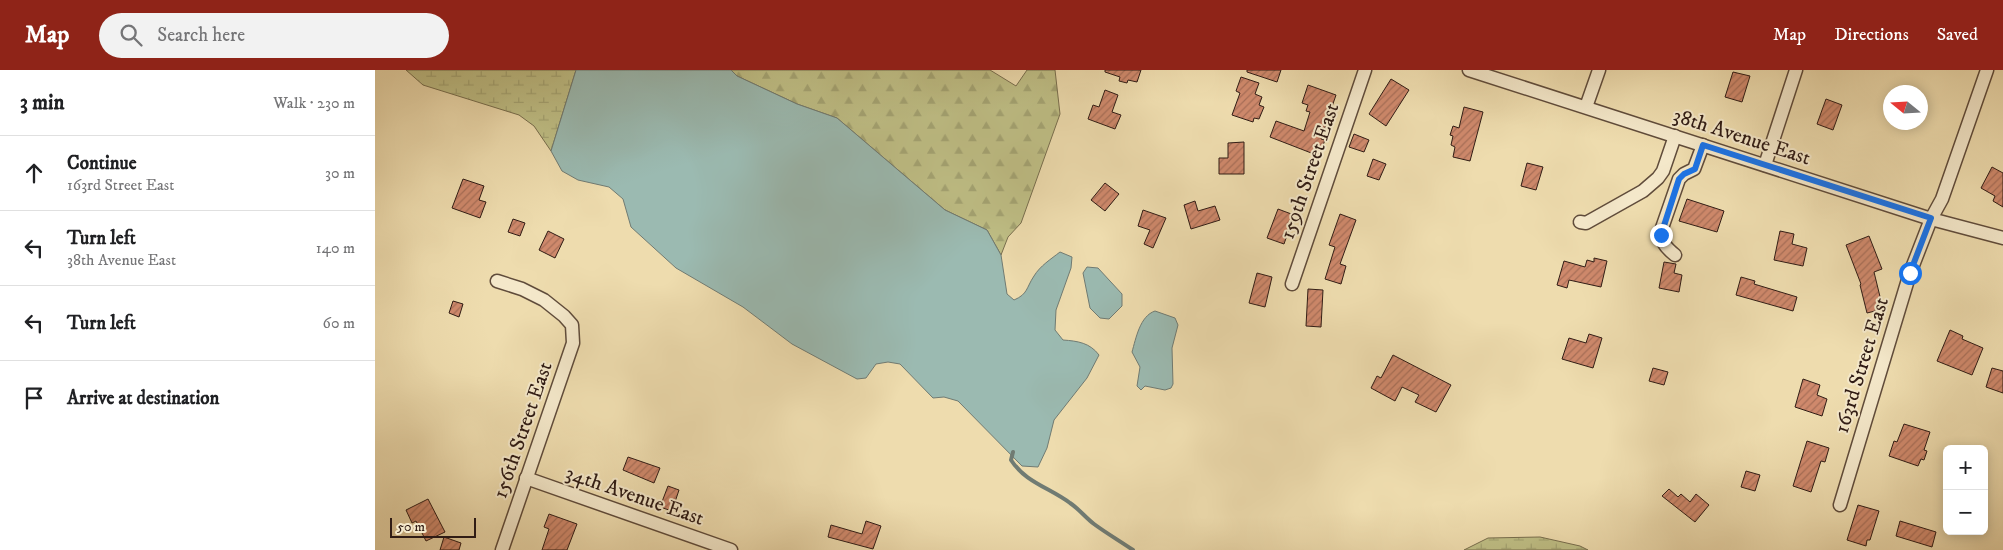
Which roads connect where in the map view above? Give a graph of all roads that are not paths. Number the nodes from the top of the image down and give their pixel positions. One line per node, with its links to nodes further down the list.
1 (1365, 70): 15 (street, 159th Street East)
2 (1469, 70): 6 (street, 38th Avenue East)
3 (1599, 70): 6 (street)
4 (1797, 70): 9 (street)
5 (1987, 70): 10 (street, 163rd Street East)
6 (1586, 107): 7 (street, 38th Avenue East)
7 (1675, 136): 8 (street, 38th Avenue East); 11 (street)
8 (1703, 145): 9 (street, 38th Avenue East); 13 (street)
9 (1765, 165): 10 (street, 38th Avenue East)
10 (1931, 218): 12 (street, 38th Avenue East); 17 (street, 163rd Street East)
11 (1580, 222)
12 (2003, 238)
13 (1675, 255)
14 (497, 281): 16 (street, 156th Street East)
15 (1292, 284)
16 (526, 478): 18 (street, 156th Street East); 19 (street, 34th Avenue East)
17 (1840, 505)
18 (502, 550)
19 (731, 550)

